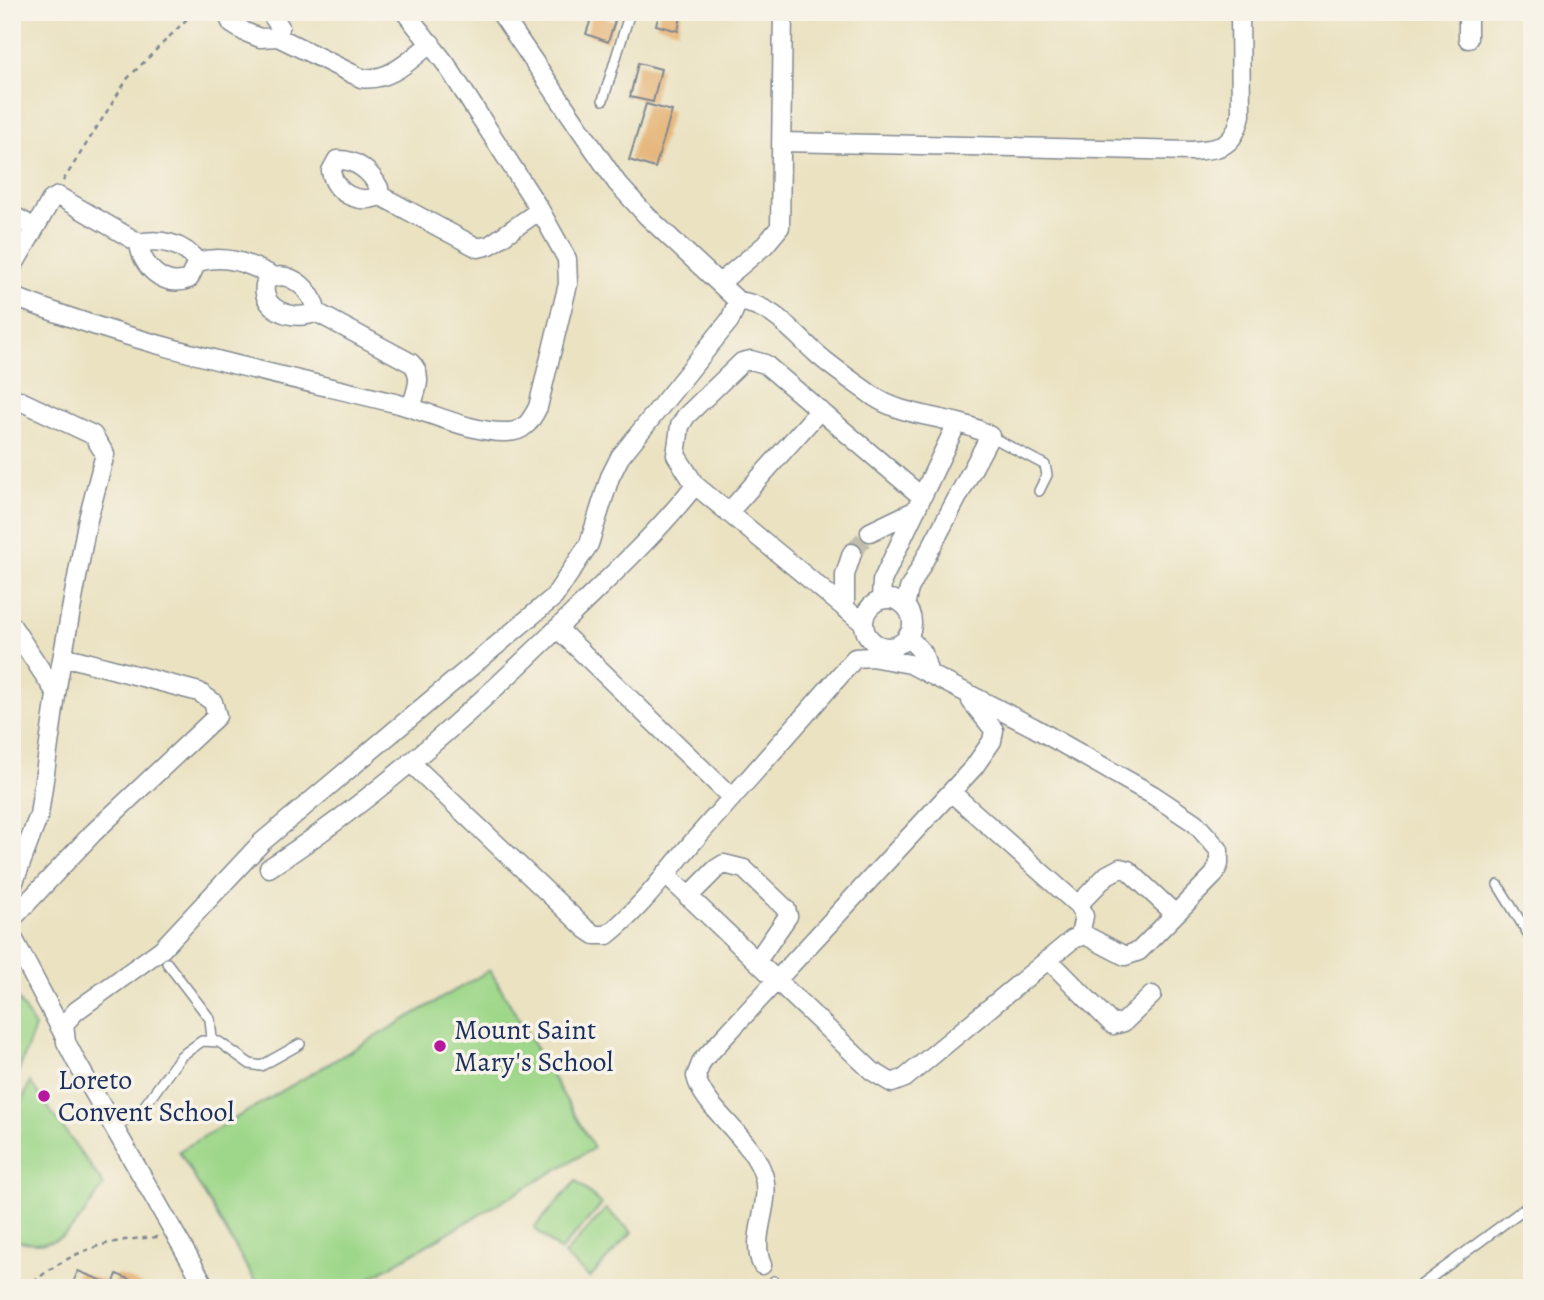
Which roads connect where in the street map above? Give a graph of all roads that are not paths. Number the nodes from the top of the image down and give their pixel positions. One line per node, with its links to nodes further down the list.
1 (226, 12): 9 (street)
2 (270, 12): 9 (street)
3 (405, 12): 11 (street)
4 (500, 12): 22 (street)
5 (630, 12): 12 (lane)
6 (783, 12): 13 (street)
7 (1240, 12): 13 (street)
8 (1468, 12): 10 (street)
9 (278, 37): 11 (street)
10 (1468, 39)
11 (431, 43): 15 (street)
12 (603, 100)
13 (782, 142): 22 (street)
14 (379, 195): 15 (street)
15 (540, 211): 27 (street)
16 (12, 215): 17 (street)
17 (35, 228): 18 (street); 20 (street)
18 (139, 243): 19 (street); 19 (street)
19 (197, 262): 21 (street)
20 (12, 268)
21 (275, 277): 25 (street); 25 (street)
22 (721, 282): 24 (street)
23 (12, 296): 27 (street)
24 (738, 301): 29 (street); 69 (street)
25 (316, 312): 27 (street)
26 (12, 397): 45 (street)
27 (411, 407)
28 (820, 410): 31 (street); 33 (street); 34 (street)
29 (957, 423): 30 (street); 33 (street)
30 (990, 436): 32 (lane); 38 (street)
31 (695, 485): 34 (street); 42 (street)
32 (1039, 491)
33 (919, 503): 35 (street); 37 (street)
34 (728, 513): 39 (street)
35 (870, 532)
36 (852, 553): 39 (street)
37 (881, 599): 38 (street); 40 (street)
38 (905, 606): 44 (street)
39 (845, 609): 40 (street)
40 (863, 623): 43 (street)
41 (12, 626): 48 (street)
42 (557, 628): 50 (street); 52 (street)
43 (871, 641): 44 (street); 46 (street)
44 (897, 647): 46 (street); 47 (street); 47 (street)
45 (63, 656): 48 (street); 60 (street)
46 (862, 657): 52 (street)
47 (929, 674): 49 (street)
48 (56, 693): 56 (street)
49 (964, 693): 51 (street); 59 (street)
50 (410, 762): 53 (street); 54 (street)
51 (952, 793): 58 (street); 67 (street)
52 (732, 798): 54 (street)
53 (269, 868)
54 (665, 874): 57 (street)
55 (1498, 885): 63 (lane)
56 (12, 887)
57 (688, 897): 65 (street); 65 (street)
58 (1078, 905): 59 (street); 61 (street)
59 (1174, 914): 61 (street)
60 (12, 919)
61 (1080, 935): 64 (street)
62 (12, 936): 69 (street)
63 (1532, 940)
64 (1048, 959): 67 (street); 68 (street)
65 (757, 961): 67 (street)
66 (167, 963): 70 (lane)
67 (776, 979): 74 (street)
68 (1152, 995)
69 (64, 1033): 72 (street)
70 (212, 1040): 71 (lane); 72 (lane)
71 (300, 1044)
72 (114, 1127): 75 (street)
73 (1532, 1203): 76 (lane)
74 (762, 1265)
75 (206, 1288)
76 (1417, 1288)

